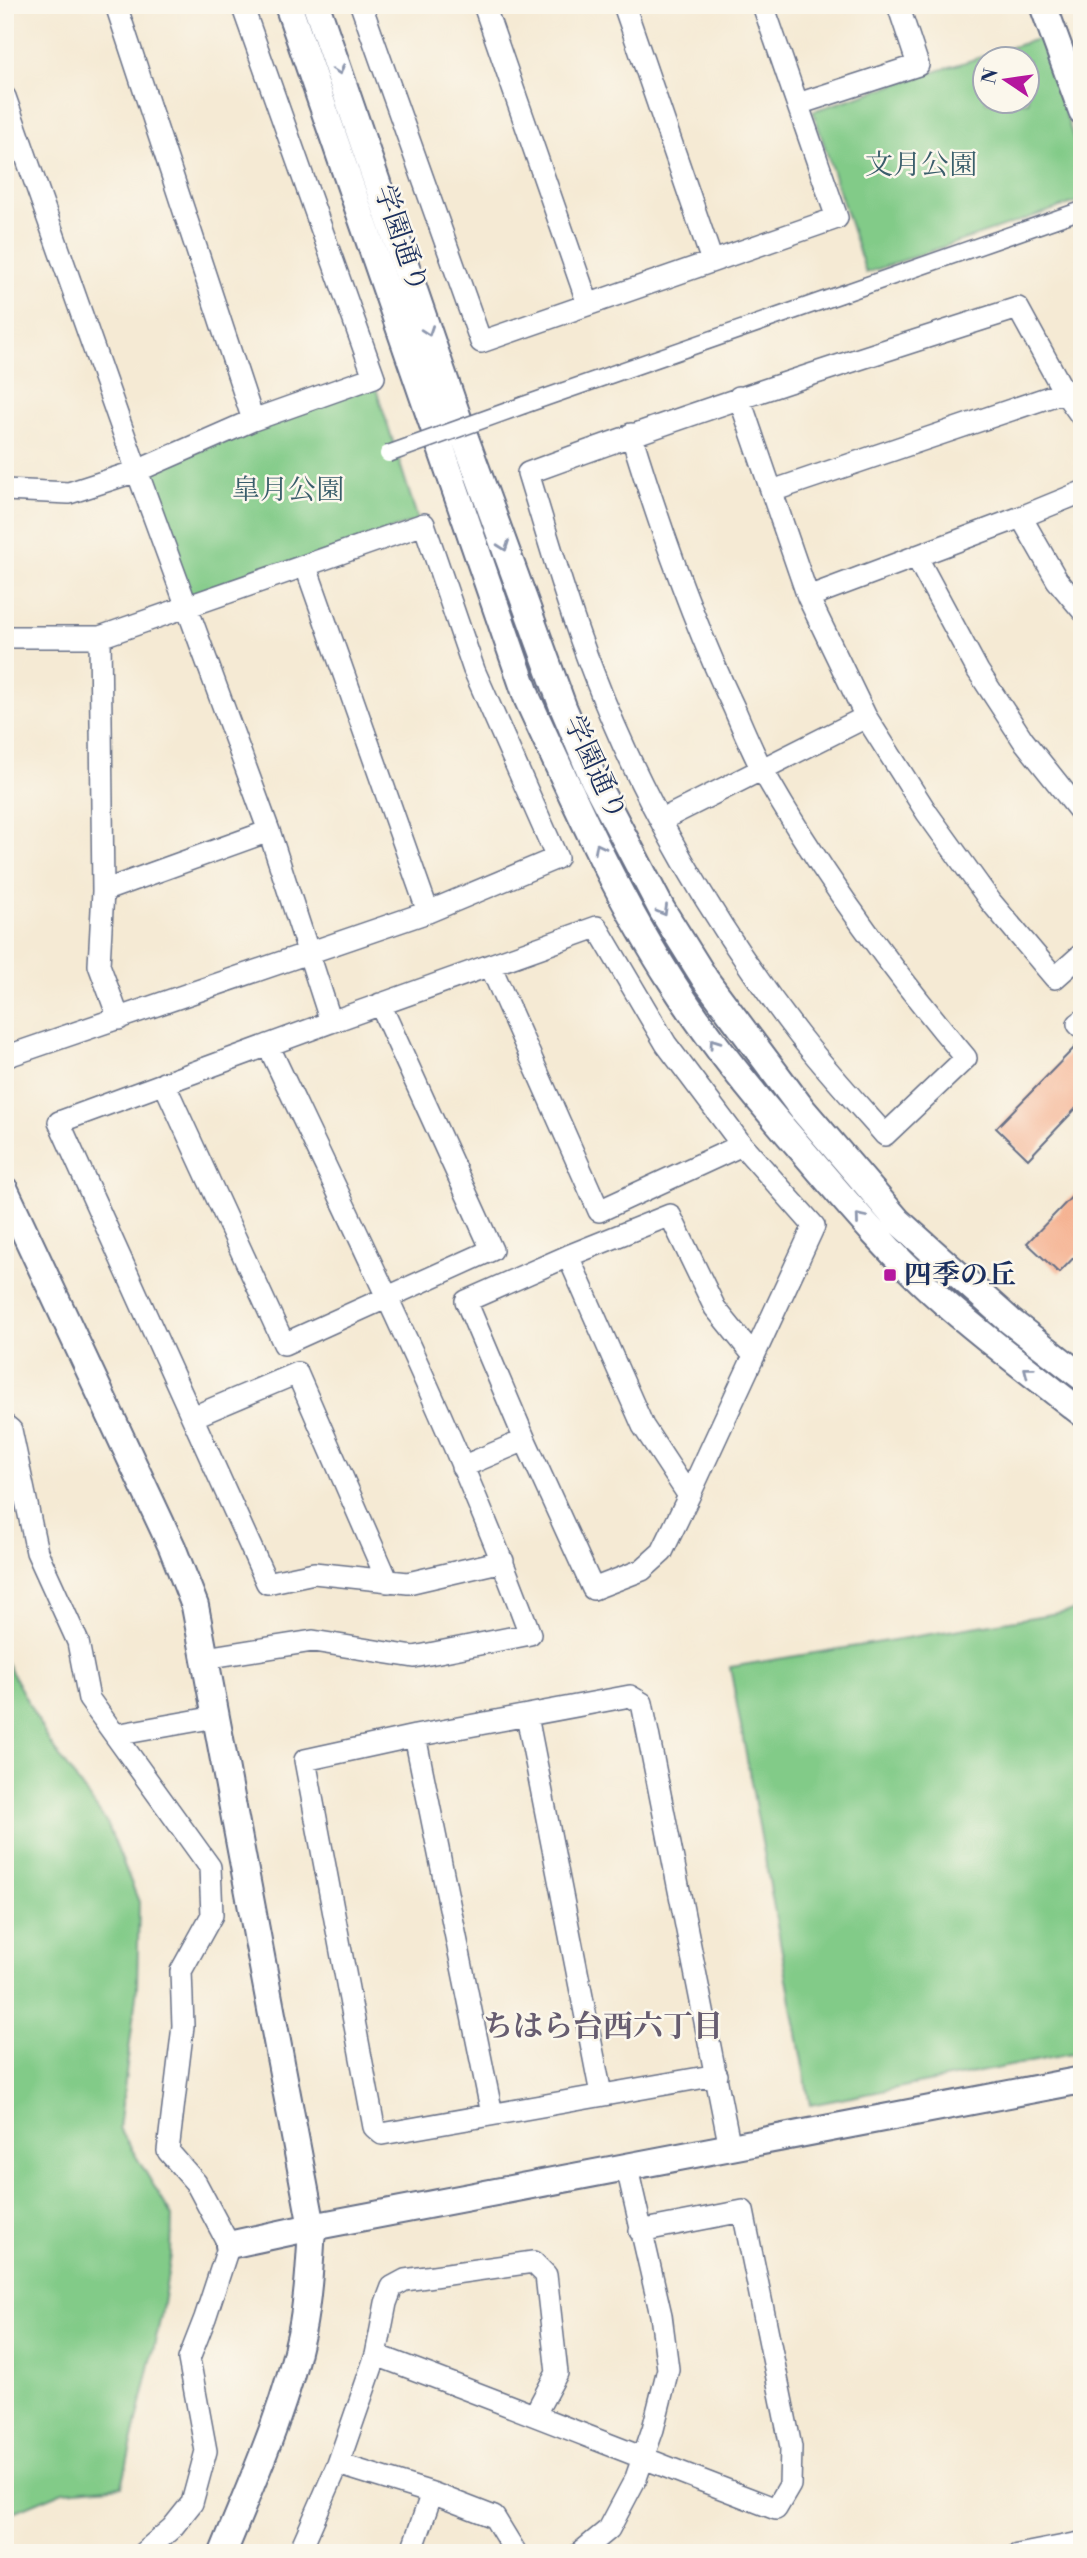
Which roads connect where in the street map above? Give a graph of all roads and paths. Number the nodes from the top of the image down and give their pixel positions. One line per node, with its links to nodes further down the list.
1 (116, 5): 20 (street)
2 (242, 5): 20 (street)
3 (288, 5): 59 (street, 学園通り, one-way to 3)
4 (316, 5): 58 (street, 学園通り, one-way to 58)
5 (361, 5): 16 (street)
6 (484, 5): 16 (street)
7 (624, 5): 15 (street)
8 (763, 5): 12 (street)
9 (898, 5): 12 (street)
10 (1043, 5): 13 (street)
11 (5, 97): 23 (street)
12 (798, 104): 15 (street)
13 (1082, 111)
14 (1082, 210): 22 (street, bridge)
15 (712, 261): 16 (street)
16 (588, 304)
17 (1064, 392): 18 (street); 19 (street); 25 (street)
18 (739, 397): 21 (street); 25 (street)
19 (1082, 418)
20 (253, 420): 23 (street)
21 (631, 434): 36 (street); 38 (street)
22 (388, 454)
23 (137, 471): 24 (street); 31 (street)
24 (5, 490)
25 (772, 491): 30 (street)
26 (1082, 492): 27 (street)
27 (1021, 517): 28 (street); 32 (street)
28 (916, 556): 30 (street); 37 (street)
29 (306, 567): 31 (street); 41 (street); 41 (street)
30 (808, 597): 35 (street)
31 (186, 609): 34 (street); 39 (street)
32 (1082, 610)
33 (5, 637): 34 (street)
34 (100, 637): 40 (street)
35 (866, 716): 36 (street); 43 (street)
36 (762, 769): 38 (street); 38 (street)
37 (1082, 814)
38 (661, 820)
39 (268, 831): 40 (street); 42 (street)
40 (103, 891): 46 (street)
41 (428, 912): 42 (street)
42 (309, 953): 46 (street); 48 (street)
43 (1082, 954)
44 (490, 965): 45 (street); 53 (street); 53 (street)
45 (380, 1004): 48 (street); 56 (street)
46 (119, 1019): 51 (street)
47 (1082, 1021): 49 (street)
48 (331, 1022): 50 (street)
49 (1082, 1028)
50 (268, 1045): 52 (street); 56 (street)
51 (5, 1057)
52 (164, 1083): 56 (street); 60 (street)
53 (742, 1146): 57 (street)
54 (5, 1190): 67 (street)
55 (568, 1256): 57 (street); 62 (street); 64 (street)
56 (386, 1296): 63 (street)
57 (754, 1356): 64 (street)
58 (1082, 1377)
59 (1082, 1413)
60 (193, 1417): 66 (street); 66 (street)
61 (5, 1425): 70 (street)
62 (525, 1440): 63 (street); 64 (street)
63 (462, 1467): 65 (street)
64 (689, 1496)
65 (503, 1561): 66 (street); 67 (street)
66 (388, 1581)
67 (205, 1658): 69 (street)
68 (527, 1716): 71 (street); 72 (street); 74 (street)
69 (216, 1717): 70 (street); 78 (street)
70 (115, 1735): 80 (street)
71 (415, 1736): 75 (street); 75 (street)
72 (717, 2075): 74 (street); 76 (street)
73 (1082, 2080): 76 (street)
74 (601, 2094): 75 (street)
75 (492, 2114)
76 (730, 2148): 77 (street)
77 (627, 2168): 78 (street); 79 (street)
78 (312, 2227): 80 (street); 88 (street)
79 (640, 2231): 83 (street); 83 (street)
80 (229, 2245): 87 (street)
81 (376, 2355): 82 (street); 82 (street); 84 (street)
82 (535, 2414): 83 (street)
83 (643, 2460): 92 (street)
84 (338, 2464): 85 (street); 89 (street)
85 (432, 2493): 90 (street); 91 (street)
86 (1082, 2540): 93 (street)
87 (143, 2553)
88 (223, 2553)
89 (299, 2553)
90 (411, 2553)
91 (516, 2553)
92 (580, 2553)
93 (1015, 2553)

